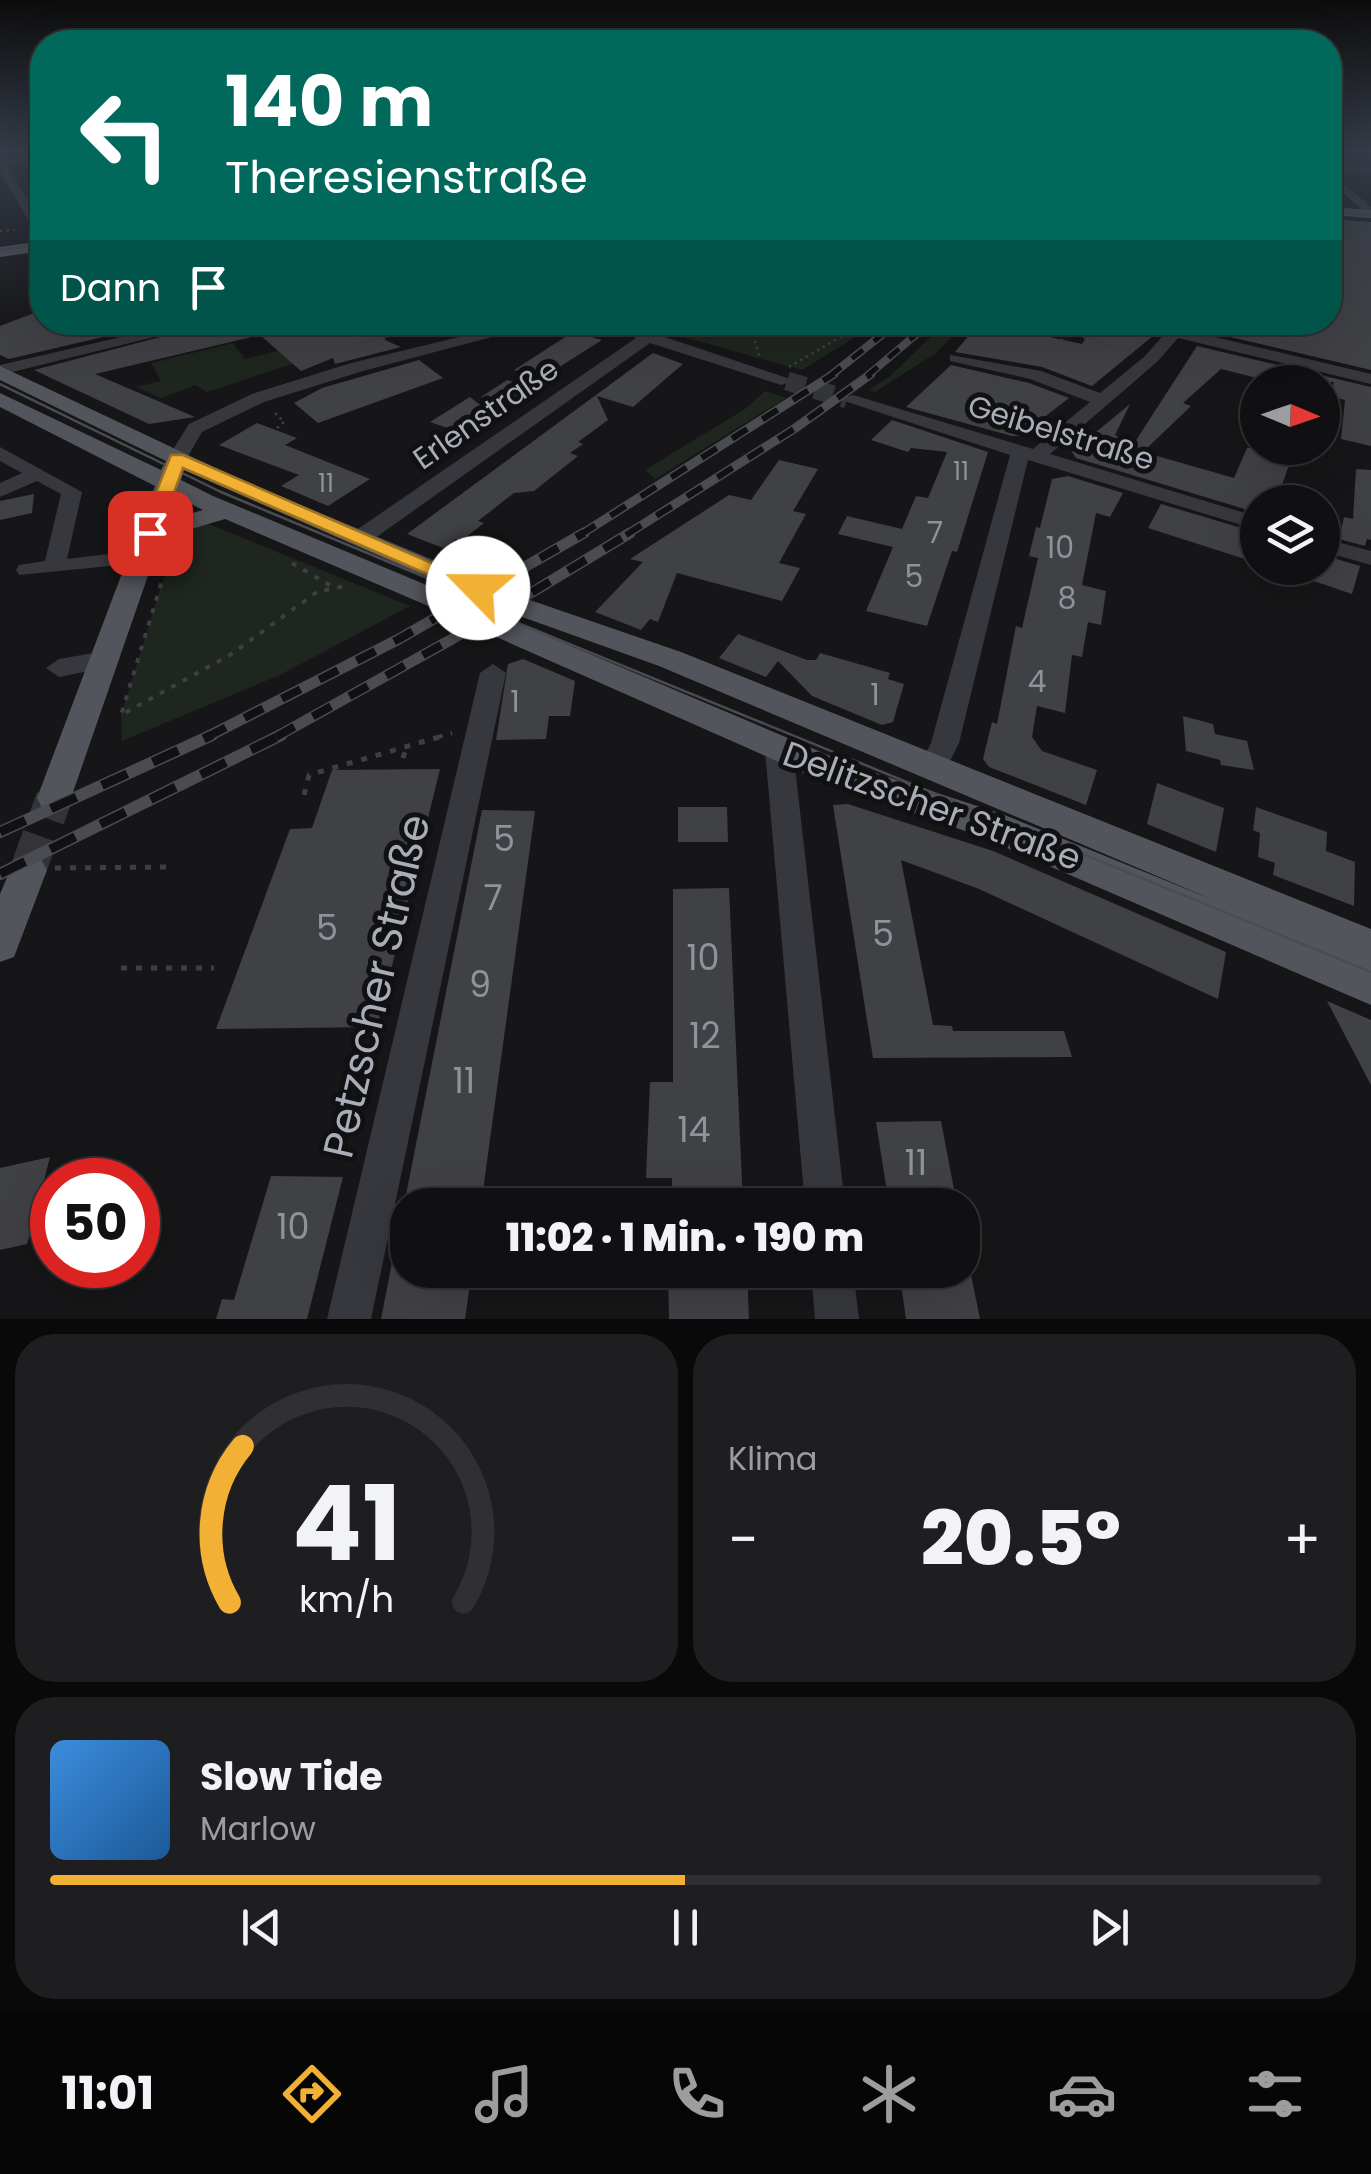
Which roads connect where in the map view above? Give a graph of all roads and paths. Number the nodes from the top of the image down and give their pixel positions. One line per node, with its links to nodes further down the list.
1 (30, 247): 2 (main road)
2 (0, 250)
3 (30, 322): 4 (path)
4 (0, 327)
5 (153, 335): 22 (street)
6 (389, 335): 17 (path)
7 (489, 335): 28 (street)
8 (638, 335): 16 (street)
9 (653, 335): 16 (street, Erlenstraße)
10 (753, 335): 20 (path)
11 (846, 335): 23 (path)
12 (1068, 335): 21 (path)
13 (1076, 335): 18 (path)
14 (1173, 335): 27 (street)
15 (1207, 335): 24 (street)
16 (647, 338): 23 (street); 38 (street, Erlenstraße)
17 (356, 347)
18 (1137, 355)
19 (956, 358): 21 (street)
20 (762, 362)
21 (1033, 369): 27 (street)
22 (0, 371): 29 (main road)
23 (786, 375)
24 (1371, 379)
25 (0, 399): 34 (main road)
26 (847, 399): 31 (street, Geibelstraße)
27 (1102, 400): 31 (street)
28 (195, 428): 29 (street); 32 (street)
29 (148, 444): 32 (main road)
30 (0, 453): 33 (street)
31 (1027, 455): 37 (street, Geibelstraße); 56 (street)
32 (177, 459): 34 (main road); 38 (main road)
33 (37, 473): 35 (street); 42 (street)
34 (167, 484): 36 (main road); 39 (main road)
35 (0, 491)
36 (226, 511): 39 (main road); 44 (main road)
37 (1240, 519)
38 (360, 538): 45 (main road)
39 (154, 549): 42 (street); 44 (path); 49 (main road)
40 (1340, 549): 41 (street)
41 (1371, 558)
42 (55, 564): 43 (street)
43 (27, 570)
44 (397, 582): 46 (main road)
45 (478, 588)
46 (450, 606)
47 (524, 607): 56 (main road, Delitzscher Straße)
48 (496, 625): 54 (main road, Delitzscher Straße)
49 (105, 660): 50 (street); 58 (main road)
50 (59, 668)
51 (492, 673): 52 (street, Petzscher Straße)
52 (481, 726): 53 (path); 68 (street, Petzscher Straße)
53 (407, 746): 55 (path); 57 (path)
54 (780, 750): 65 (main road, Delitzscher Straße); 66 (street)
55 (403, 758)
56 (934, 767): 62 (main road, Delitzscher Straße)
57 (304, 795)
58 (54, 798)
59 (171, 866): 60 (path)
60 (28, 870): 61 (main road)
61 (2, 936)
62 (1371, 948)
63 (121, 968): 64 (path)
64 (214, 968)
65 (1371, 985)
66 (823, 1188)
67 (833, 1288): 69 (street)
68 (349, 1319)
69 (836, 1319)

